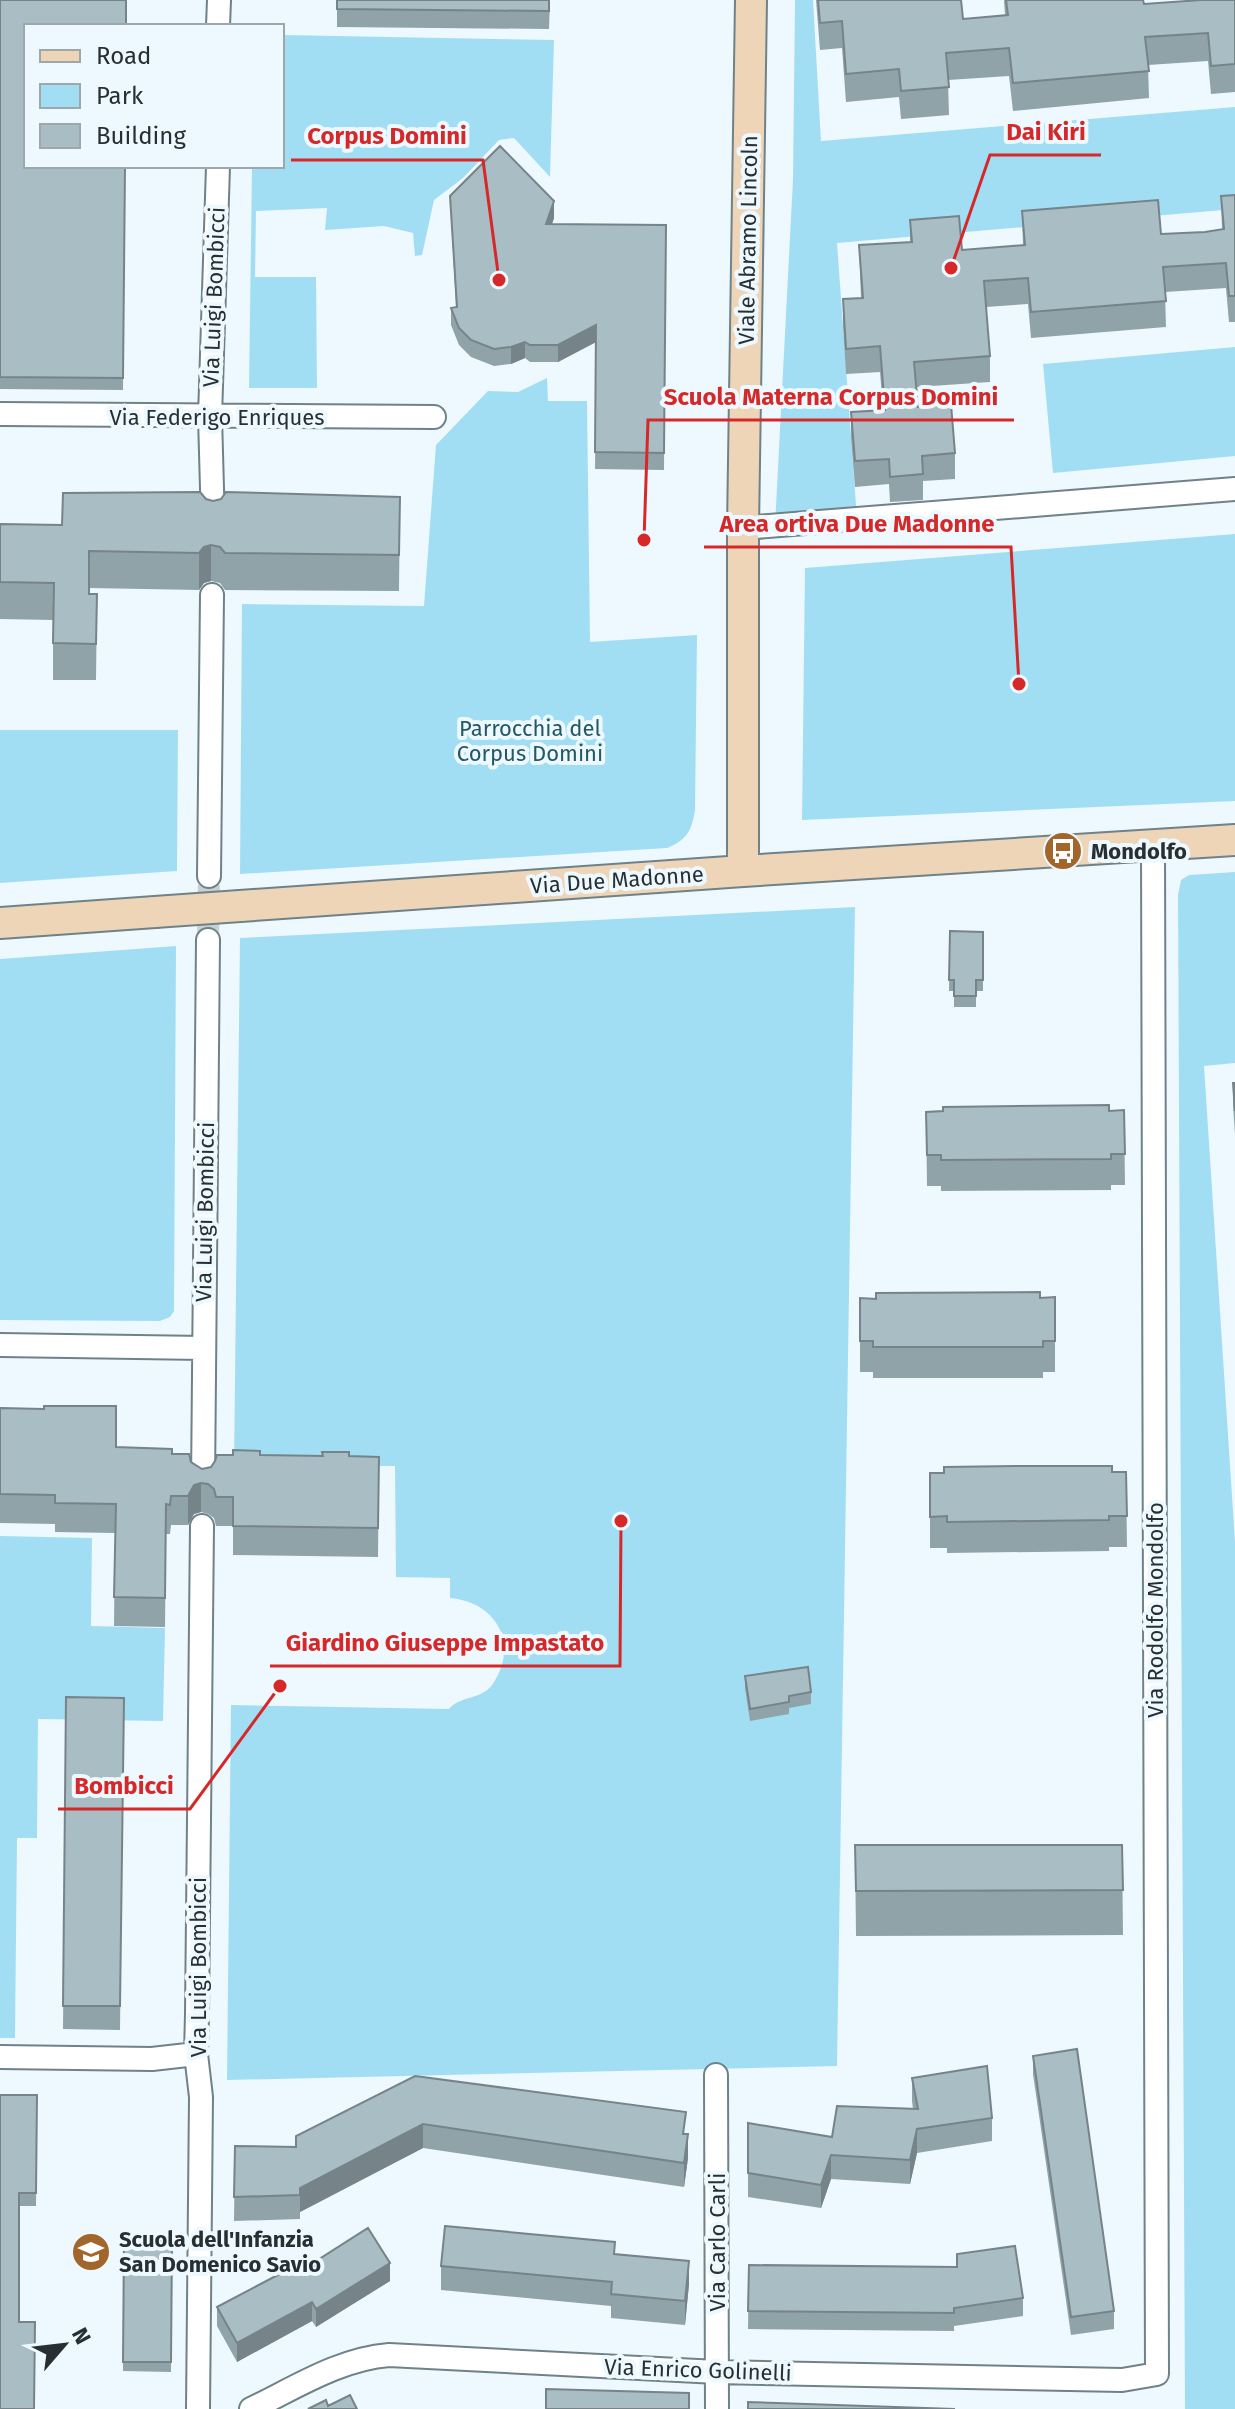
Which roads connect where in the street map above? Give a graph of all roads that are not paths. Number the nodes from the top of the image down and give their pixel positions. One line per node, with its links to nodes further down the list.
1 (219, 0): 3 (street)
2 (751, 0): 10 (main road, Viale Abramo Lincoln)
3 (218, 24)
4 (218, 168): 6 (street, Via Luigi Bombicci)
5 (0, 414): 6 (street, Via Federigo Enriques)
6 (210, 417): 7 (street, Via Federigo Enriques); 9 (street, Via Luigi Bombicci)
7 (434, 417)
8 (1235, 489): 10 (street)
9 (213, 524)
10 (743, 528): 14 (main road, Viale Abramo Lincoln)
11 (212, 595): 15 (street)
12 (1235, 840): 13 (main road, Via Due Madonne)
13 (1153, 845): 14 (main road, Via Due Madonne); 26 (street, Via Rodolfo Mondolfo)
14 (743, 871): 16 (main road, Via Due Madonne, bridge)
15 (209, 876)
16 (0, 923)
17 (208, 940): 19 (street, Via Luigi Bombicci)
18 (0, 1345): 19 (street)
19 (204, 1348): 20 (street, Via Luigi Bombicci)
20 (203, 1484)
21 (202, 1526): 22 (street, Via Luigi Bombicci)
22 (196, 2054): 23 (street); 27 (street, Via Luigi Bombicci)
23 (0, 2057)
24 (716, 2075): 25 (street, Via Carlo Carli)
25 (717, 2372): 26 (street, Via Enrico Golinelli); 28 (street, Via Enrico Golinelli); 29 (street, Via Carlo Carli)
26 (1157, 2374)
27 (198, 2409)
28 (251, 2409)
29 (717, 2409)

